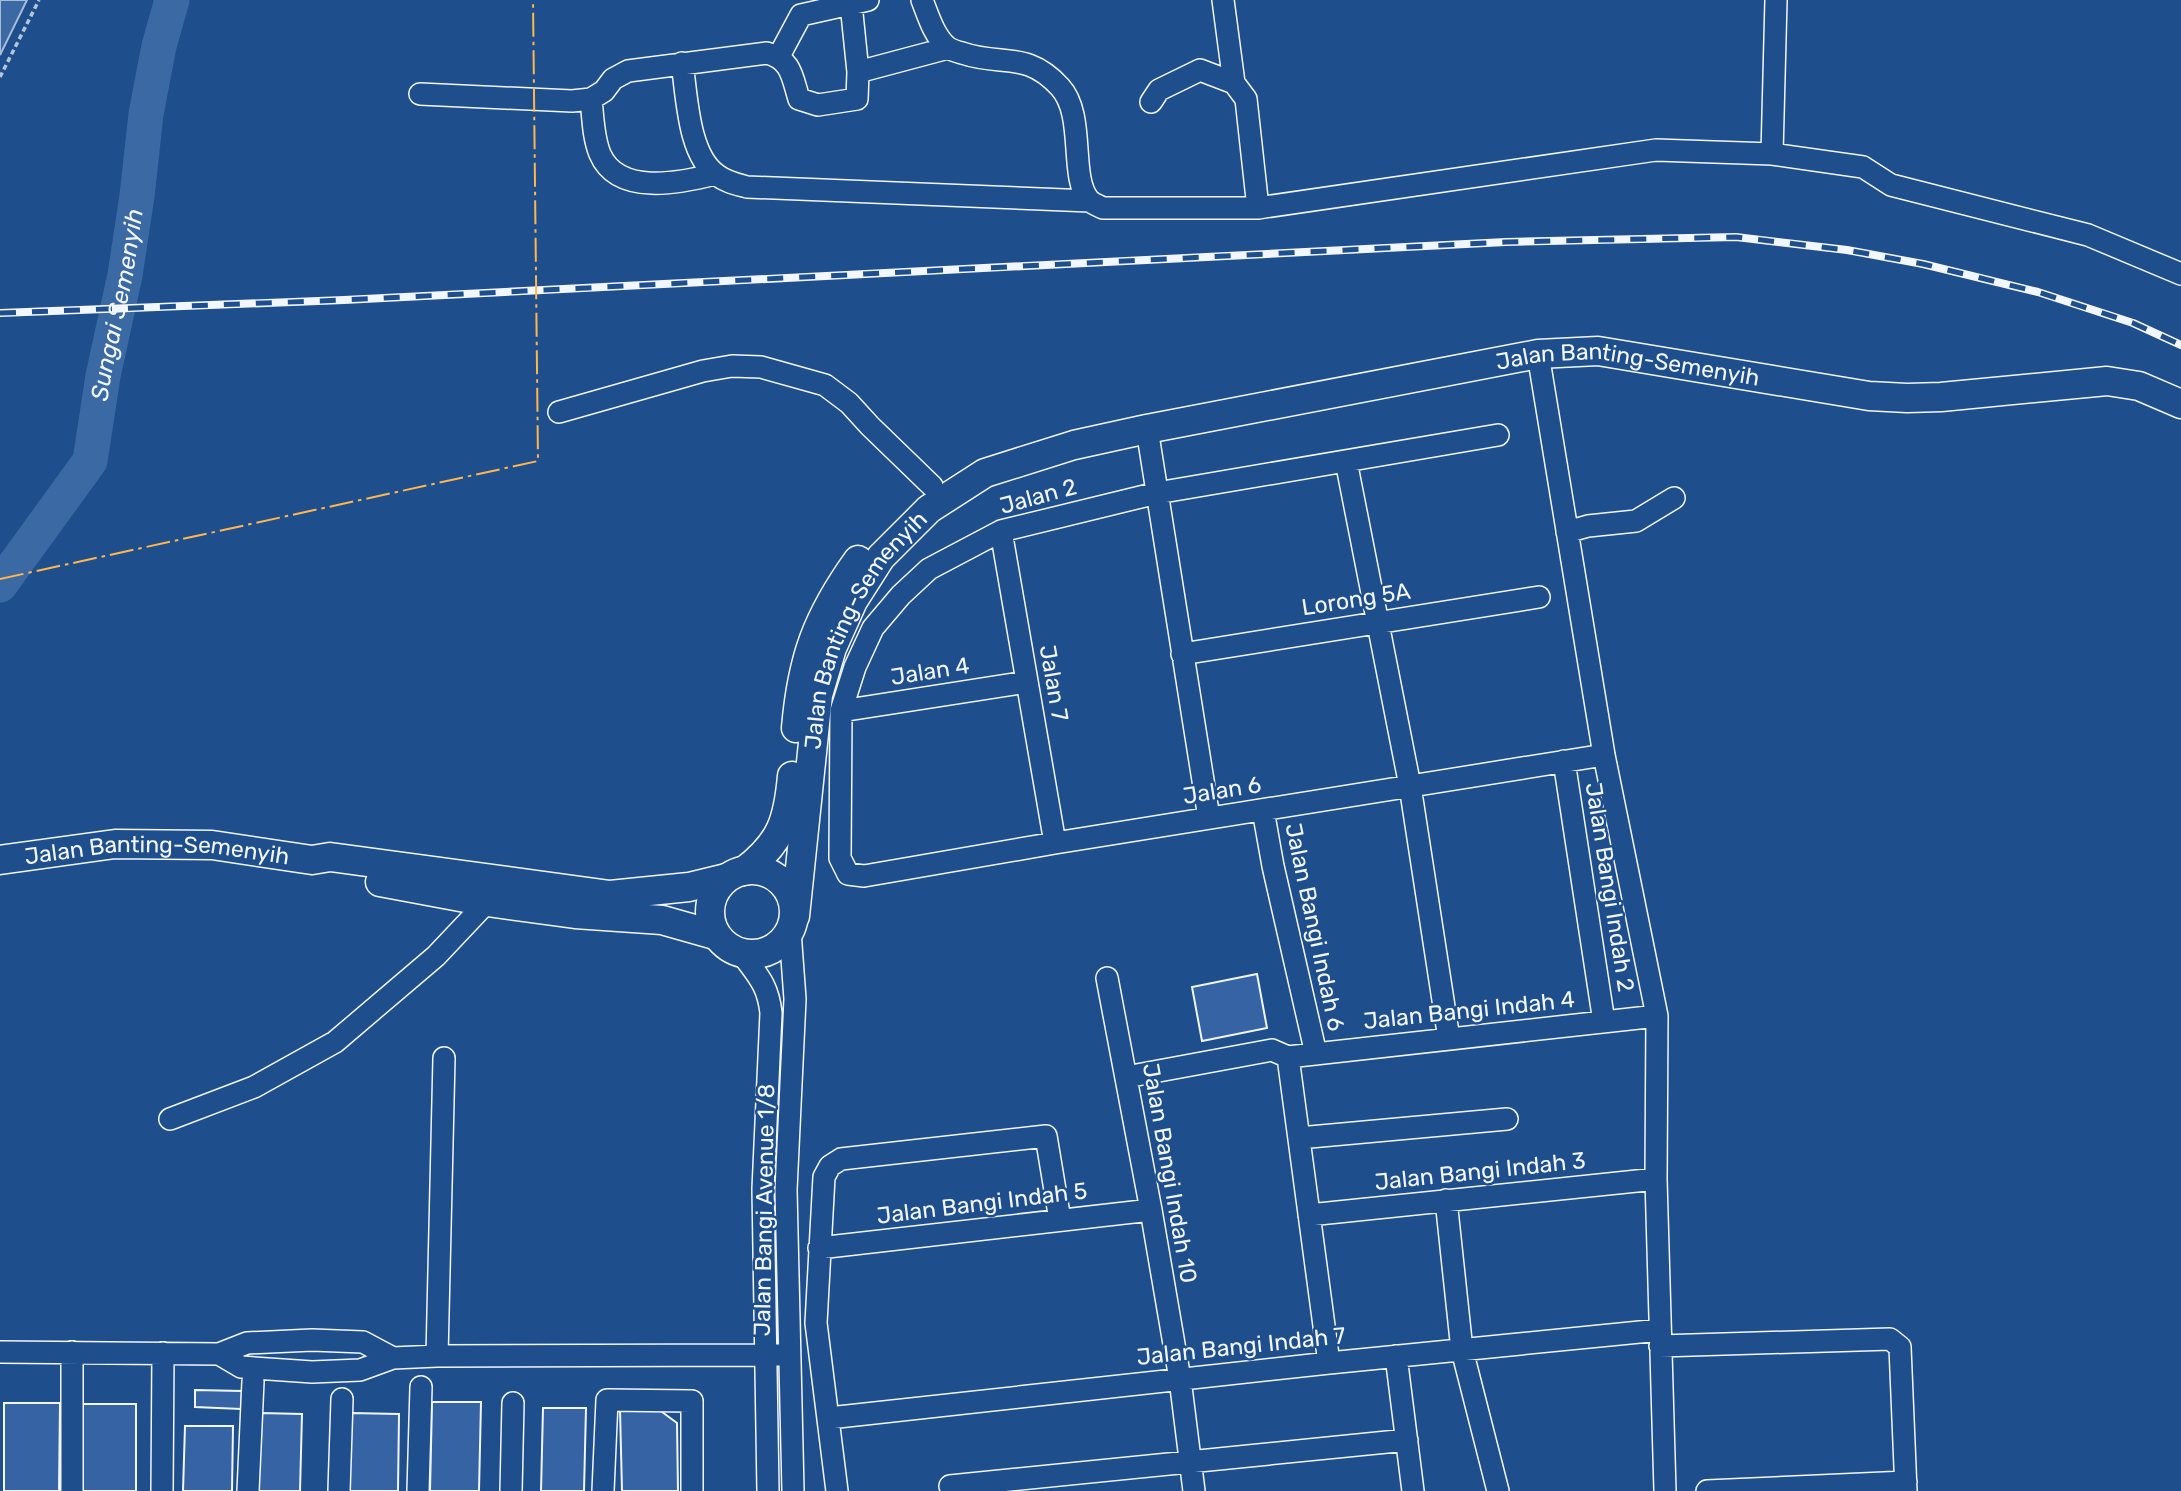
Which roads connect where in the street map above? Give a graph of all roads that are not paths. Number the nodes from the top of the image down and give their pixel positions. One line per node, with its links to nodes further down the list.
1 (922, 0): 5 (street)
2 (1223, 0): 9 (street)
3 (1776, 0): 13 (street)
4 (860, 2): 6 (street); 8 (street)
5 (948, 48): 8 (street); 15 (street)
6 (779, 56): 7 (street); 8 (street)
7 (682, 63): 11 (street); 14 (street)
8 (858, 72)
9 (1234, 83): 12 (street); 16 (street)
10 (420, 94): 11 (street)
11 (591, 99): 14 (street)
12 (1151, 102)
13 (1772, 154): 16 (street); 17 (street)
14 (715, 174): 15 (street)
15 (1090, 201): 16 (street)
16 (1258, 208)
17 (2181, 274)
18 (1538, 354): 19 (main road, Jalan Banting-Semenyih); 21 (main road, Jalan Banting-Semenyih); 29 (street)
19 (2181, 404)
20 (559, 412): 25 (street)
21 (1147, 429): 23 (main road, Jalan Banting-Semenyih); 26 (street)
22 (1498, 435): 24 (street, Jalan 2)
23 (1074, 445): 25 (main road, Jalan Banting-Semenyih); 46 (main road, Jalan Banting-Semenyih)
24 (1346, 461): 26 (street, Jalan 2); 31 (street)
25 (932, 486): 43 (main road, Jalan Banting-Semenyih)
26 (1157, 493): 28 (street, Jalan 2); 32 (street)
27 (1674, 498): 29 (street)
28 (1001, 531): 33 (street, Jalan 7); 34 (street, Jalan 2)
29 (1567, 531): 35 (street)
30 (1539, 597): 31 (street, Lorong 5A)
31 (1378, 623): 32 (street, Lorong 5A); 37 (street)
32 (1182, 654): 39 (street)
33 (1027, 682): 34 (street, Jalan 4); 40 (street, Jalan 7)
34 (841, 711): 44 (street, Jalan 2)
35 (1604, 755): 36 (street, Jalan 6); 50 (street)
36 (1564, 761): 37 (street, Jalan 6); 51 (street, Jalan Bangi Indah 2)
37 (1410, 786): 38 (street, Jalan 6); 52 (street)
38 (1263, 810): 39 (street, Jalan 6); 53 (street, Jalan Bangi Indah 6)
39 (1209, 818): 40 (street, Jalan 6)
40 (1055, 843): 44 (street, Jalan 6)
41 (0, 860): 42 (main road, Jalan Banting-Semenyih)
42 (312, 860): 43 (main road, Jalan Banting-Semenyih); 45 (main road, Jalan Banting-Semenyih)
43 (735, 874): 46 (main road); 47 (main road)
44 (848, 874)
45 (487, 902): 47 (main road, Jalan Banting-Semenyih); 57 (street)
46 (792, 923): 48 (main road); 73 (street, Jalan Bangi Avenue 1/8)
47 (715, 935): 48 (main road)
48 (742, 954): 72 (street, Jalan Bangi Avenue 1/8)
49 (1107, 978): 56 (street, Jalan Bangi Indah 10)
50 (1657, 1016): 51 (street, Jalan Bangi Indah 4); 60 (street)
51 (1604, 1022): 52 (street, Jalan Bangi Indah 4)
52 (1449, 1039): 53 (street, Jalan Bangi Indah 4)
53 (1316, 1054): 54 (street, Jalan Bangi Indah 4)
54 (1288, 1057): 56 (street, Jalan Bangi Indah 4); 59 (street)
55 (443, 1058): 74 (street)
56 (1126, 1077): 62 (street, Jalan Bangi Indah 10)
57 (170, 1119)
58 (1507, 1119): 59 (street)
59 (1299, 1138): 63 (street)
60 (1656, 1179): 61 (street, Jalan Bangi Indah 3); 66 (street)
61 (1446, 1200): 63 (street, Jalan Bangi Indah 3); 67 (street)
62 (1151, 1210): 64 (street, Jalan Bangi Indah 5); 78 (street, Jalan Bangi Indah 10)
63 (1309, 1215): 77 (street)
64 (1060, 1220): 65 (street, Jalan Bangi Indah 5); 65 (street)
65 (819, 1248): 83 (street)
66 (1660, 1338): 67 (street, Jalan Bangi Indah 7); 87 (street, Jalan Bangi Indah 7); 102 (street)
67 (1462, 1350): 75 (street, Jalan Bangi Indah 7); 101 (street)
68 (0, 1352): 69 (street)
69 (72, 1352): 70 (street); 88 (street)
70 (163, 1353): 71 (street); 89 (street)
71 (219, 1354): 76 (street); 76 (street)
72 (766, 1355): 73 (street); 74 (street); 96 (street, Jalan Bangi Avenue 1/8)
73 (788, 1355): 97 (street, Jalan Bangi Avenue 1/8)
74 (437, 1356): 76 (street)
75 (1396, 1356): 77 (street, Jalan Bangi Indah 7); 84 (street)
76 (393, 1358)
77 (1329, 1363): 78 (street, Jalan Bangi Indah 7)
78 (1180, 1379): 83 (street, Jalan Bangi Indah 7); 85 (street, Jalan Bangi Indah 10)
79 (253, 1381): 90 (street)
80 (421, 1387): 92 (street)
81 (342, 1399): 91 (street)
82 (513, 1404): 93 (street)
83 (829, 1418): 98 (street)
84 (1407, 1440): 85 (street); 100 (street)
85 (1190, 1462): 86 (street); 99 (street, Jalan Bangi Indah 10)
86 (950, 1486)
87 (1906, 1487): 103 (street)
88 (72, 1491)
89 (162, 1491)
90 (248, 1491)
91 (339, 1491)
92 (418, 1491)
93 (512, 1491)
94 (603, 1491): 95 (street)
95 (692, 1491)
96 (768, 1491)
97 (793, 1491)
98 (837, 1491)
99 (1194, 1491)
100 (1413, 1491)
101 (1498, 1491)
102 (1665, 1491)
103 (1707, 1491)

